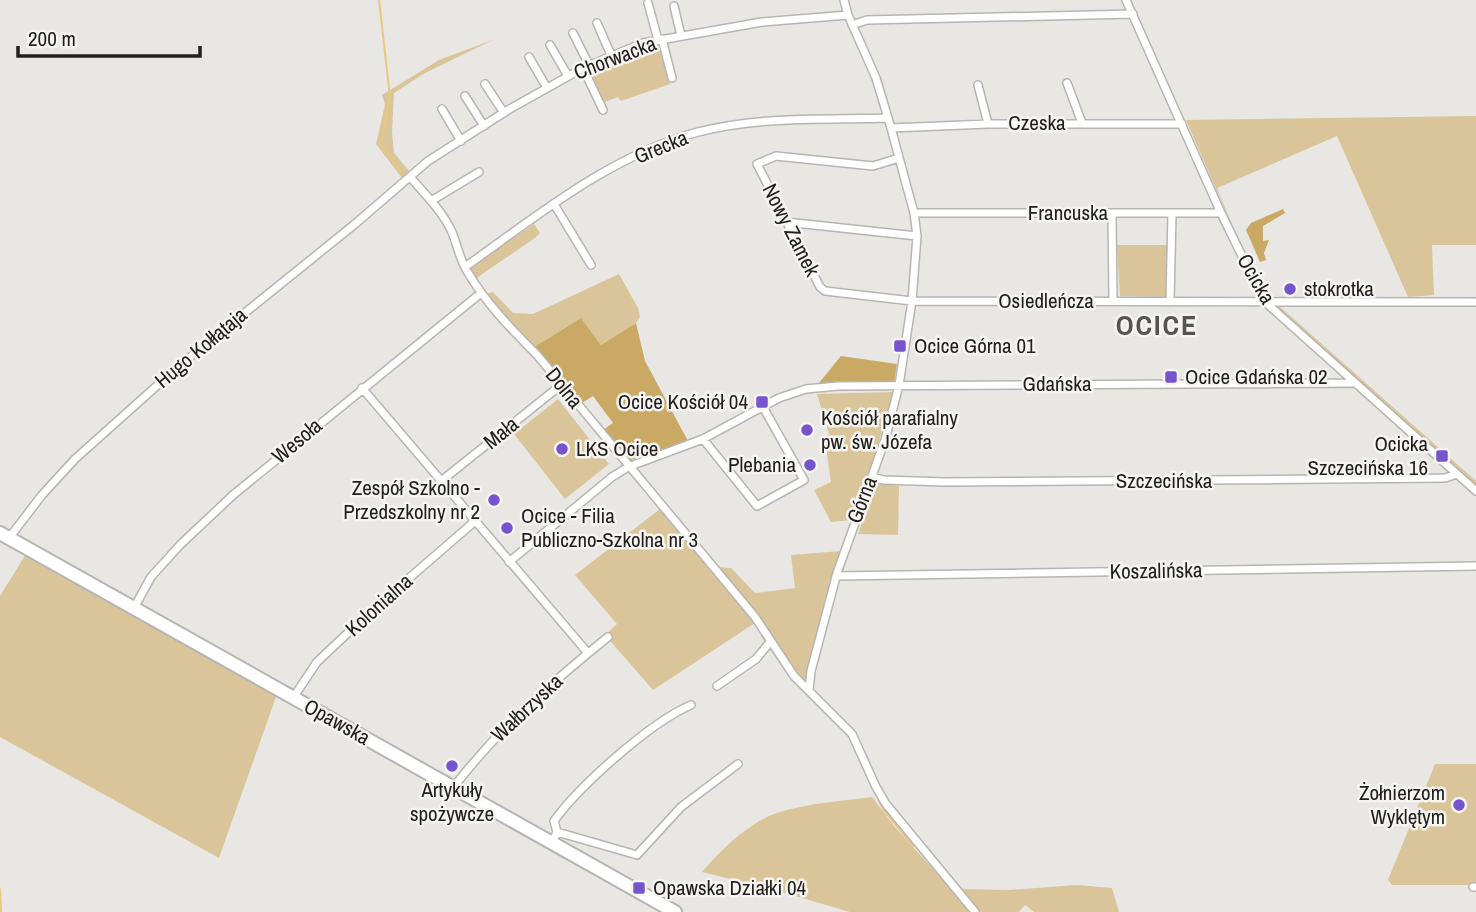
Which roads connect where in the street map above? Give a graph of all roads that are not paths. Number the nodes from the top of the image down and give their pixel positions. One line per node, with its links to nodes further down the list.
1 (844, 0): 6 (street, Górna)
2 (1126, 0): 5 (street, Ocicka)
3 (648, 3): 11 (street)
4 (674, 6): 10 (street)
5 (1133, 14): 8 (street); 29 (street, Ocicka)
6 (848, 15): 8 (street, Górna); 10 (street, Chorwacka)
7 (597, 23): 13 (street)
8 (852, 25): 26 (street, Górna)
9 (573, 33): 15 (street)
10 (681, 36): 11 (street, Chorwacka)
11 (660, 40): 13 (street, Chorwacka); 17 (street)
12 (550, 45): 16 (street)
13 (611, 55): 15 (street, Chorwacka)
14 (529, 57): 21 (street)
15 (586, 67): 16 (street, Chorwacka); 24 (street)
16 (568, 76): 21 (street, Chorwacka)
17 (673, 78)
18 (1068, 83): 27 (street)
19 (485, 84): 25 (street)
20 (978, 85): 28 (street)
21 (547, 88): 25 (street, Chorwacka)
22 (465, 96): 30 (street)
23 (442, 109): 32 (street)
24 (603, 110)
25 (504, 113): 30 (street, Chorwacka)
26 (888, 118): 31 (street, Górna); 37 (street, Grecka)
27 (1082, 123): 28 (street, Czeska); 29 (street, Czeska)
28 (988, 124): 31 (street, Czeska)
29 (1182, 124): 41 (street, Ocicka)
30 (484, 126): 32 (street, Chorwacka)
31 (891, 128): 33 (street, Górna)
32 (461, 141): 35 (street, Chorwacka)
33 (900, 158): 38 (street, Górna); 42 (street, Nowy Zamek)
34 (479, 172): 36 (street)
35 (411, 178): 36 (street, Dolna); 64 (street, Hugo Kołłątaja)
36 (432, 201): 45 (street, Dolna)
37 (554, 204): 44 (street); 45 (street, Grecka)
38 (914, 213): 39 (street, Francuska); 43 (street, Górna)
39 (1112, 213): 40 (street, Francuska); 49 (street)
40 (1172, 213): 41 (street, Francuska); 50 (street)
41 (1221, 213): 47 (street, Ocicka)
42 (786, 222): 43 (street); 48 (street, Nowy Zamek)
43 (916, 236): 48 (street, Górna)
44 (591, 265)
45 (465, 267): 46 (street, Dolna)
46 (481, 293): 53 (street, Dolna); 55 (street, Wesoła)
47 (1264, 300): 50 (street, Osiedleńcza); 51 (street, Osiedleńcza); 52 (street, Ocicka)
48 (912, 301): 49 (street, Osiedleńcza); 54 (street, Górna)
49 (1113, 301): 50 (street, Osiedleńcza)
50 (1170, 302)
51 (1476, 302)
52 (1354, 383): 54 (street, Gdańska); 59 (street, Ocicka)
53 (561, 384): 58 (street, Dolna); 61 (street, Mała)
54 (899, 385): 56 (street, Gdańska); 60 (street, Górna)
55 (362, 388): 61 (street); 68 (street, Wesoła)
56 (763, 407): 57 (street, Gdańska); 57 (street)
57 (703, 439): 58 (street, Gdańska)
58 (628, 467): 65 (street, Gdańska); 70 (street, Dolna)
59 (1457, 474): 60 (street, Szczecińska); 62 (street, Ocicka)
60 (872, 477): 67 (street, Górna)
61 (440, 482): 63 (street)
62 (1476, 491)
63 (474, 523): 65 (street); 74 (street, Kolonialna)
64 (4, 535): 68 (main road, Opawska)
65 (509, 562): 71 (street)
66 (1476, 566): 67 (street, Koszalińska)
67 (836, 576): 73 (street, Górna)
68 (134, 608): 74 (main road, Opawska)
69 (608, 637): 71 (street, Wałbrzyska)
70 (768, 644): 72 (street); 73 (street, Dolna)
71 (588, 653): 77 (street, Wałbrzyska)
72 (717, 686)
73 (809, 690): 80 (street)
74 (293, 698): 77 (main road, Opawska)
75 (691, 705): 78 (street)
76 (738, 764): 78 (street)
77 (453, 788): 78 (main road, Opawska)
78 (554, 837): 79 (main road, Opawska)
79 (674, 912)
80 (975, 912)

